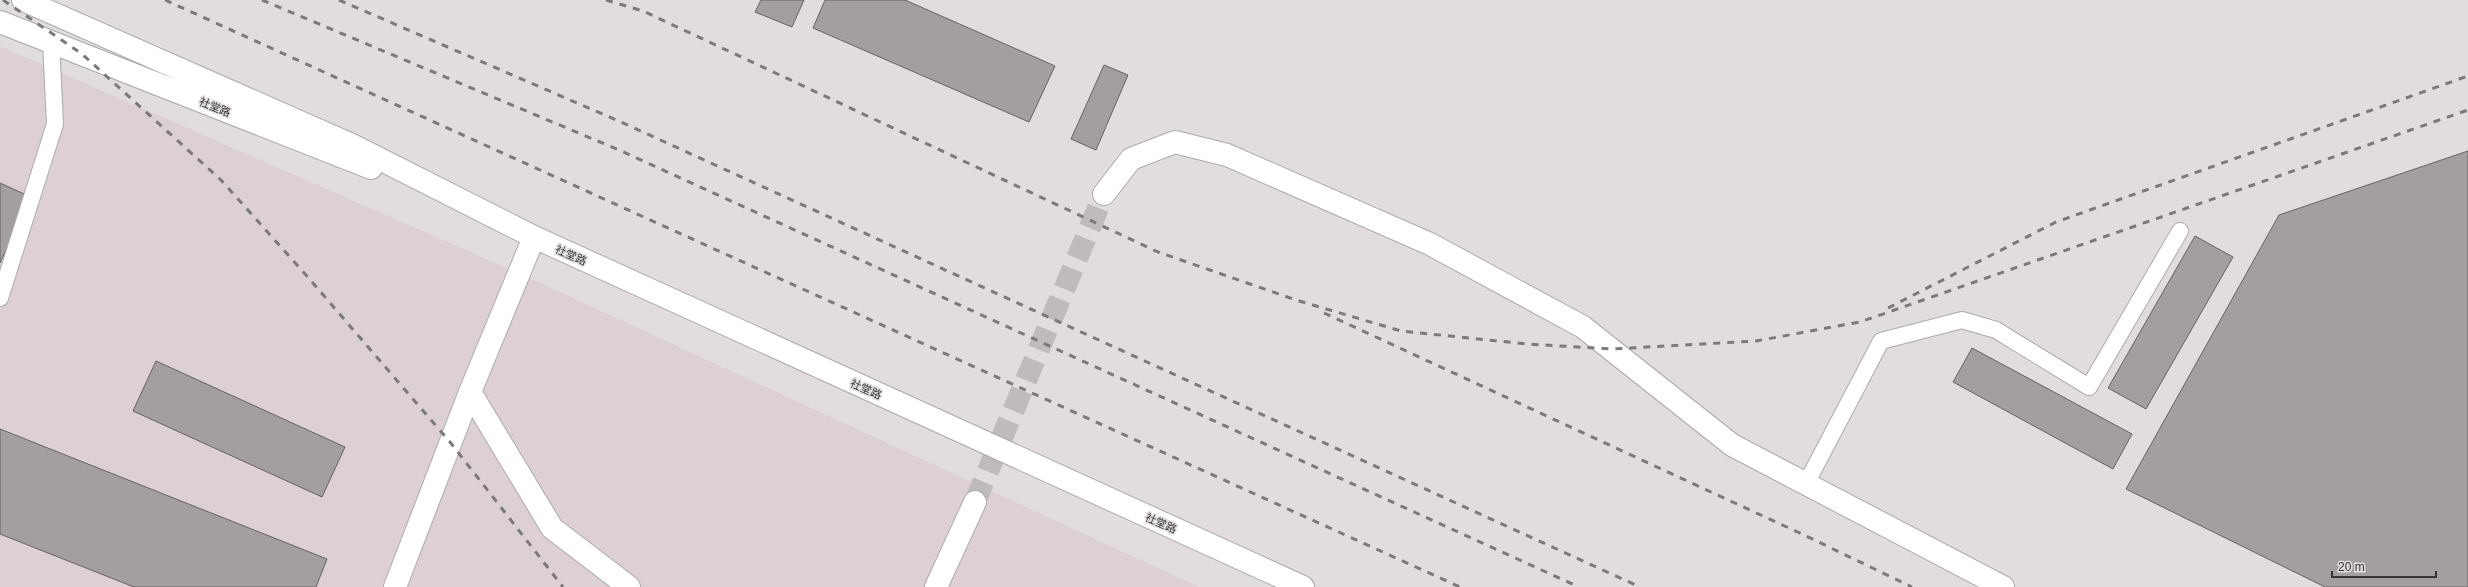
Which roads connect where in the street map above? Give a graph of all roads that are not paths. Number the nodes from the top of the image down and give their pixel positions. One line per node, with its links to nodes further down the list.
1 (23, 0): 4 (main road, 社堂路)
2 (0, 22): 3 (main road, 社堂路)
3 (51, 42): 4 (main road, 社堂路); 8 (lane)
4 (432, 187): 7 (main road, 社堂路)
5 (1104, 194): 10 (main road)
6 (2180, 231): 10 (lane)
7 (534, 237): 9 (main road); 15 (main road, 社堂路)
8 (0, 298)
9 (470, 392): 12 (main road); 13 (main road)
10 (1806, 484): 16 (main road)
11 (975, 502): 14 (main road)
12 (395, 587)
13 (629, 587)
14 (936, 587)
15 (1303, 587)
16 (2003, 587)

